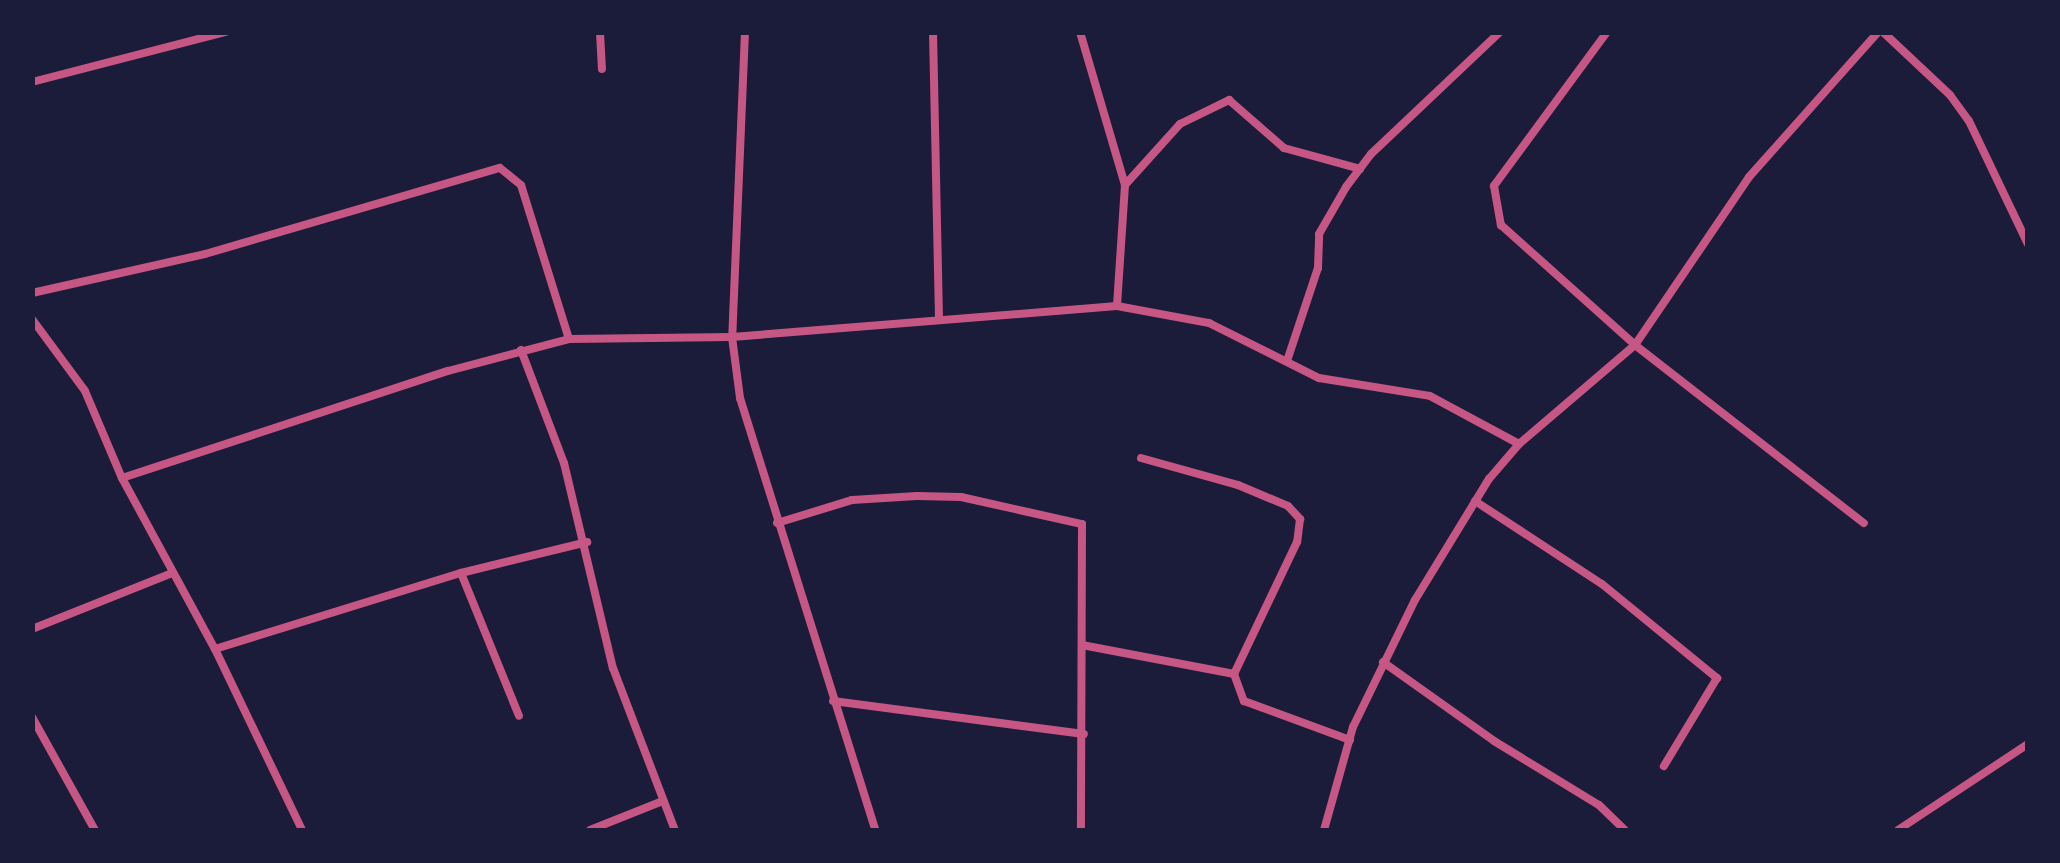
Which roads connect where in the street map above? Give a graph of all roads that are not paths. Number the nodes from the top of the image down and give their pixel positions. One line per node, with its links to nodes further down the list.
1 (226, 32): 10 (street)
2 (600, 32): 9 (street)
3 (745, 32): 18 (street)
4 (933, 32): 17 (street)
5 (1080, 32): 12 (street)
6 (1500, 32): 11 (street)
7 (1606, 32): 20 (street)
8 (1880, 32): 13 (street); 20 (street)
9 (602, 69)
10 (32, 82)
11 (1360, 169): 12 (street); 22 (street)
12 (1126, 185): 15 (street)
13 (2028, 244)
14 (32, 292): 19 (street)
15 (1117, 306): 17 (street); 22 (street)
16 (32, 318): 25 (street)
17 (939, 320): 18 (street)
18 (732, 337): 19 (street); 27 (street)
19 (569, 339): 21 (street)
20 (1635, 346): 23 (street); 28 (street)
21 (521, 350): 25 (street); 29 (street)
22 (1286, 361): 23 (street)
23 (1519, 444): 26 (street)
24 (1141, 458): 36 (street)
25 (122, 478): 30 (street)
26 (1476, 500): 35 (street); 43 (street)
27 (777, 522): 33 (street); 37 (street)
28 (1864, 523)
29 (587, 542): 31 (street); 44 (street)
30 (172, 573): 32 (street); 34 (street)
31 (461, 573): 34 (street); 38 (street)
32 (32, 629)
33 (1082, 645): 36 (street); 40 (street)
34 (215, 649): 46 (street)
35 (1384, 662): 41 (street); 52 (street)
36 (1234, 674): 41 (street)
37 (833, 702): 40 (street); 49 (street)
38 (519, 716)
39 (32, 717): 45 (street)
40 (1084, 734): 50 (street)
41 (1350, 740): 51 (street)
42 (2028, 744): 53 (street)
43 (1664, 766)
44 (662, 801): 47 (street); 48 (street)
45 (95, 830)
46 (302, 830)
47 (590, 830)
48 (675, 830)
49 (876, 830)
50 (1081, 830)
51 (1324, 830)
52 (1625, 830)
53 (1898, 830)

